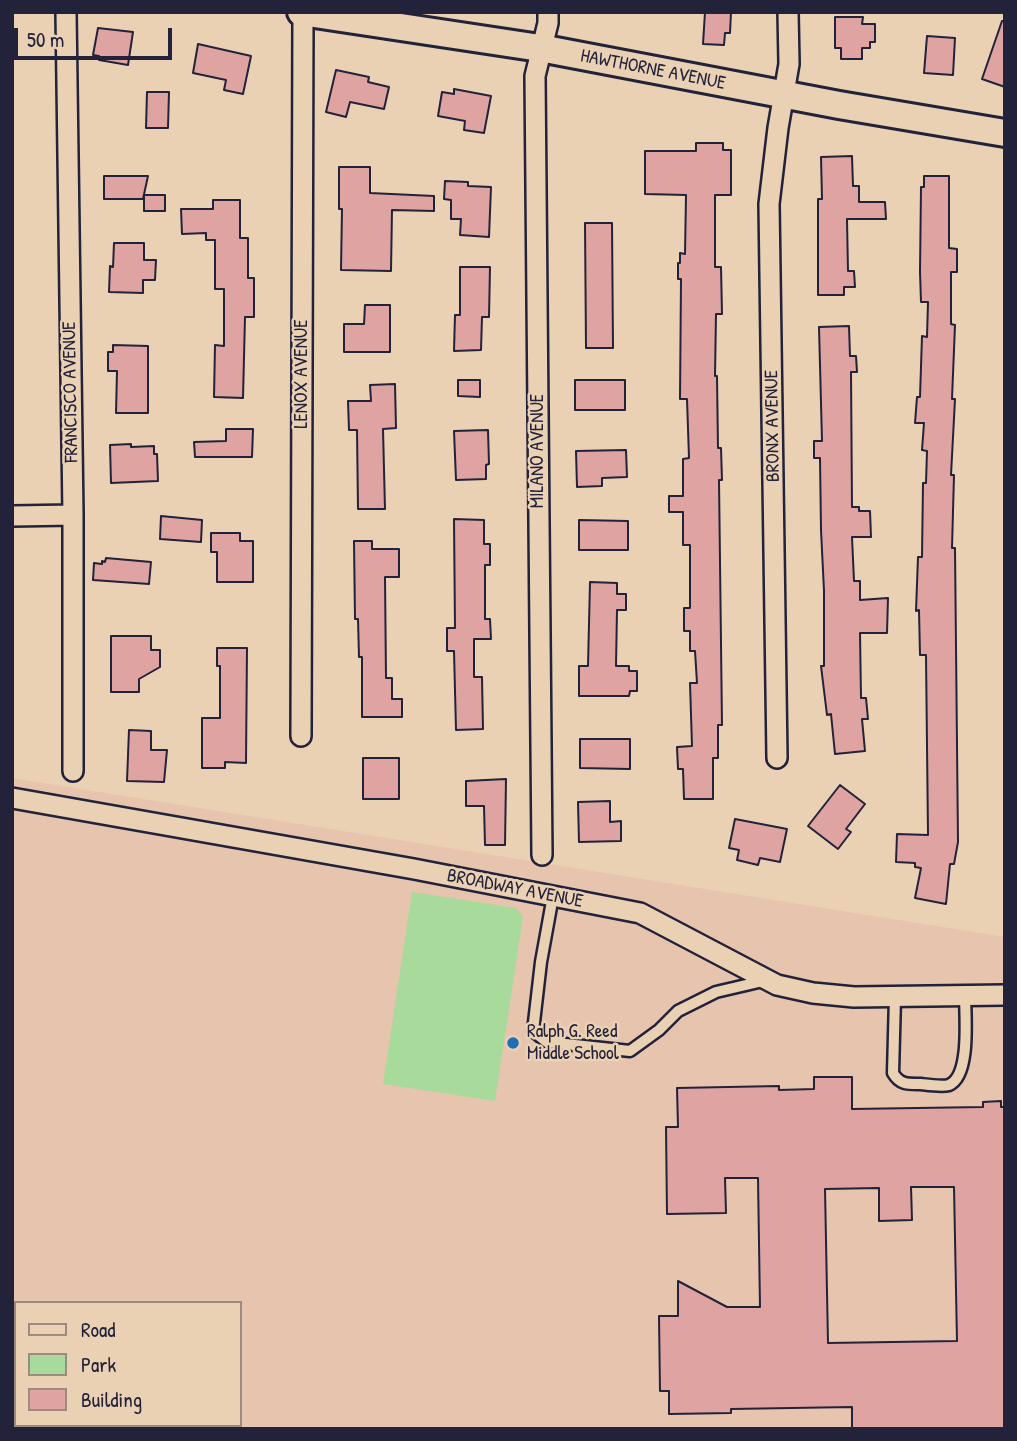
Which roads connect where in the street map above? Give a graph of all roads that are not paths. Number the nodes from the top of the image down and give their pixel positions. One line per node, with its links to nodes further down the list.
1 (66, 12): 8 (street, FRANCISCO AVENUE)
2 (303, 12): 5 (street, HAWTHORNE AVENUE); 10 (street, LENOX AVENUE)
3 (548, 12): 5 (street, MILANO AVENUE)
4 (788, 12): 6 (street, BRONX AVENUE)
5 (540, 48): 6 (street, HAWTHORNE AVENUE); 14 (street, MILANO AVENUE)
6 (783, 94): 7 (street, HAWTHORNE AVENUE); 11 (street, BRONX AVENUE)
7 (1005, 133)
8 (73, 515): 9 (street); 12 (street, FRANCISCO AVENUE)
9 (12, 516)
10 (301, 736)
11 (777, 758)
12 (73, 771)
13 (12, 798): 15 (street, BROADWAY AVENUE)
14 (542, 855)
15 (553, 896): 16 (street, BROADWAY AVENUE); 16 (lane)
16 (767, 980): 19 (street, BROADWAY AVENUE)
17 (965, 995): 18 (street, BROADWAY AVENUE); 19 (street, BROADWAY AVENUE); 19 (lane)
18 (1005, 995)
19 (895, 996)

